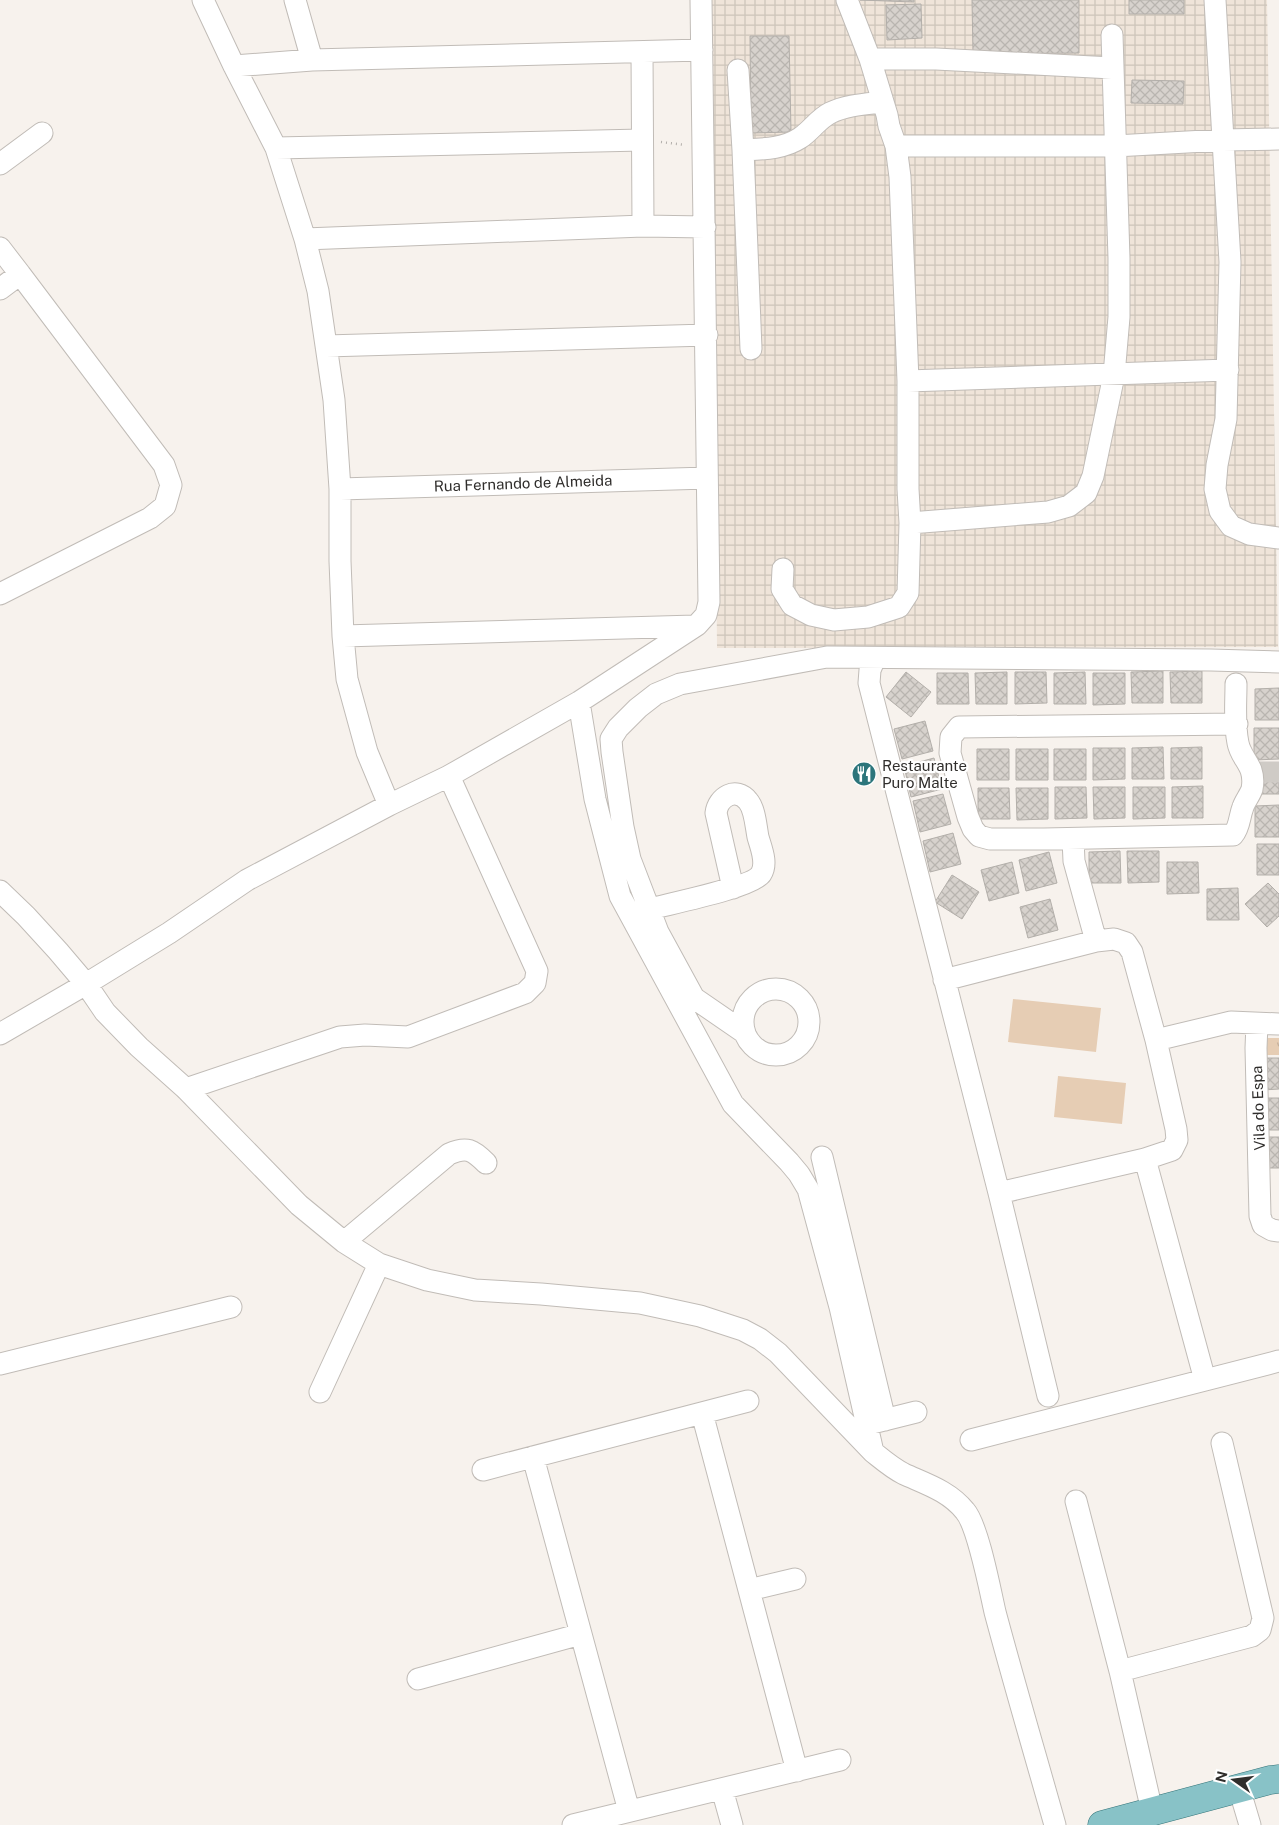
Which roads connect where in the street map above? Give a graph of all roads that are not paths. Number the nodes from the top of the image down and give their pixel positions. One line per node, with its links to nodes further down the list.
1 (203, 0): 11 (street)
2 (295, 0): 10 (street)
3 (702, 0): 7 (street)
4 (847, 0): 9 (street)
5 (1215, 0): 18 (street)
6 (1112, 35): 12 (street)
7 (702, 50): 8 (street); 25 (street)
8 (642, 52): 10 (street); 17 (street)
9 (870, 59): 12 (street); 14 (street)
10 (312, 60): 11 (street)
11 (234, 66): 21 (street)
12 (1112, 68): 20 (street)
13 (738, 70): 22 (street)
14 (883, 102): 19 (street); 22 (street)
15 (42, 133): 23 (street)
16 (1279, 139): 18 (street)
17 (642, 140): 21 (street); 24 (street)
18 (1223, 140): 20 (street); 33 (street)
19 (896, 146): 20 (street); 35 (street)
20 (1115, 146): 34 (street)
21 (276, 148): 26 (street)
22 (743, 150): 32 (street)
23 (0, 164)
24 (642, 226): 25 (street); 26 (street)
25 (706, 227): 30 (street)
26 (305, 239): 31 (street)
27 (0, 248): 28 (street)
28 (20, 274): 29 (street); 41 (street)
29 (0, 289)
30 (707, 335): 31 (street); 36 (street)
31 (326, 346): 37 (street)
32 (752, 349)
33 (1228, 370): 34 (street); 39 (street)
34 (1114, 374): 35 (street); 38 (street)
35 (908, 381): 38 (street)
36 (706, 478): 37 (street, Rua Fernando de Almeida); 42 (street)
37 (340, 489): 44 (street)
38 (910, 523): 40 (street)
39 (1279, 538)
40 (783, 569)
41 (0, 594)
42 (697, 625): 43 (street); 46 (street)
43 (638, 628): 44 (street); 46 (street)
44 (343, 636): 52 (street)
45 (875, 658): 47 (street); 56 (street); 58 (street)
46 (644, 660): 49 (street)
47 (1279, 662)
48 (1236, 684): 50 (street)
49 (579, 702): 51 (street); 83 (street)
50 (1237, 724): 53 (street); 53 (street)
51 (448, 776): 52 (street); 65 (street)
52 (389, 805): 59 (street)
53 (1073, 839): 57 (street)
54 (733, 888): 56 (street)
55 (0, 891): 59 (street)
56 (650, 909): 62 (street)
57 (1096, 941): 58 (street); 64 (street)
58 (944, 980): 69 (street)
59 (86, 984): 63 (street); 65 (street)
60 (1257, 1024): 61 (street); 64 (street); 70 (street, Vila do Espa)
61 (1279, 1024)
62 (745, 1033)
63 (0, 1034)
64 (1156, 1040): 67 (street)
65 (186, 1089): 72 (street)
66 (822, 1157): 83 (street)
67 (1145, 1159): 69 (street); 77 (street)
68 (486, 1163): 72 (street)
69 (999, 1193): 79 (street)
70 (1269, 1193): 71 (street, Vila do Espa)
71 (1279, 1231)
72 (344, 1242): 73 (street)
73 (379, 1264): 78 (street); 86 (street)
74 (231, 1307): 76 (street)
75 (1279, 1361): 77 (street)
76 (0, 1364)
77 (1205, 1380): 84 (street)
78 (320, 1392)
79 (1048, 1396)
80 (748, 1401): 82 (street)
81 (916, 1412): 83 (street)
82 (702, 1413): 87 (street); 91 (street)
83 (876, 1422): 86 (street)
84 (971, 1440)
85 (1222, 1442): 93 (street)
86 (873, 1452): 103 (street)
87 (533, 1457): 88 (street); 92 (street)
88 (483, 1470)
89 (1076, 1501): 93 (street)
90 (795, 1578): 91 (street)
91 (749, 1590): 96 (street)
92 (581, 1634): 94 (street); 99 (street)
93 (1120, 1672): 100 (street)
94 (418, 1679)
95 (840, 1760): 96 (street)
96 (797, 1771): 98 (street)
97 (1264, 1781): 100 (main road); 105 (street)
98 (722, 1789): 99 (street); 102 (street)
99 (629, 1811): 101 (street)
100 (1152, 1811): 104 (main road)
101 (573, 1825)
102 (732, 1825)
103 (1055, 1825)
104 (1102, 1825)
105 (1250, 1825)

